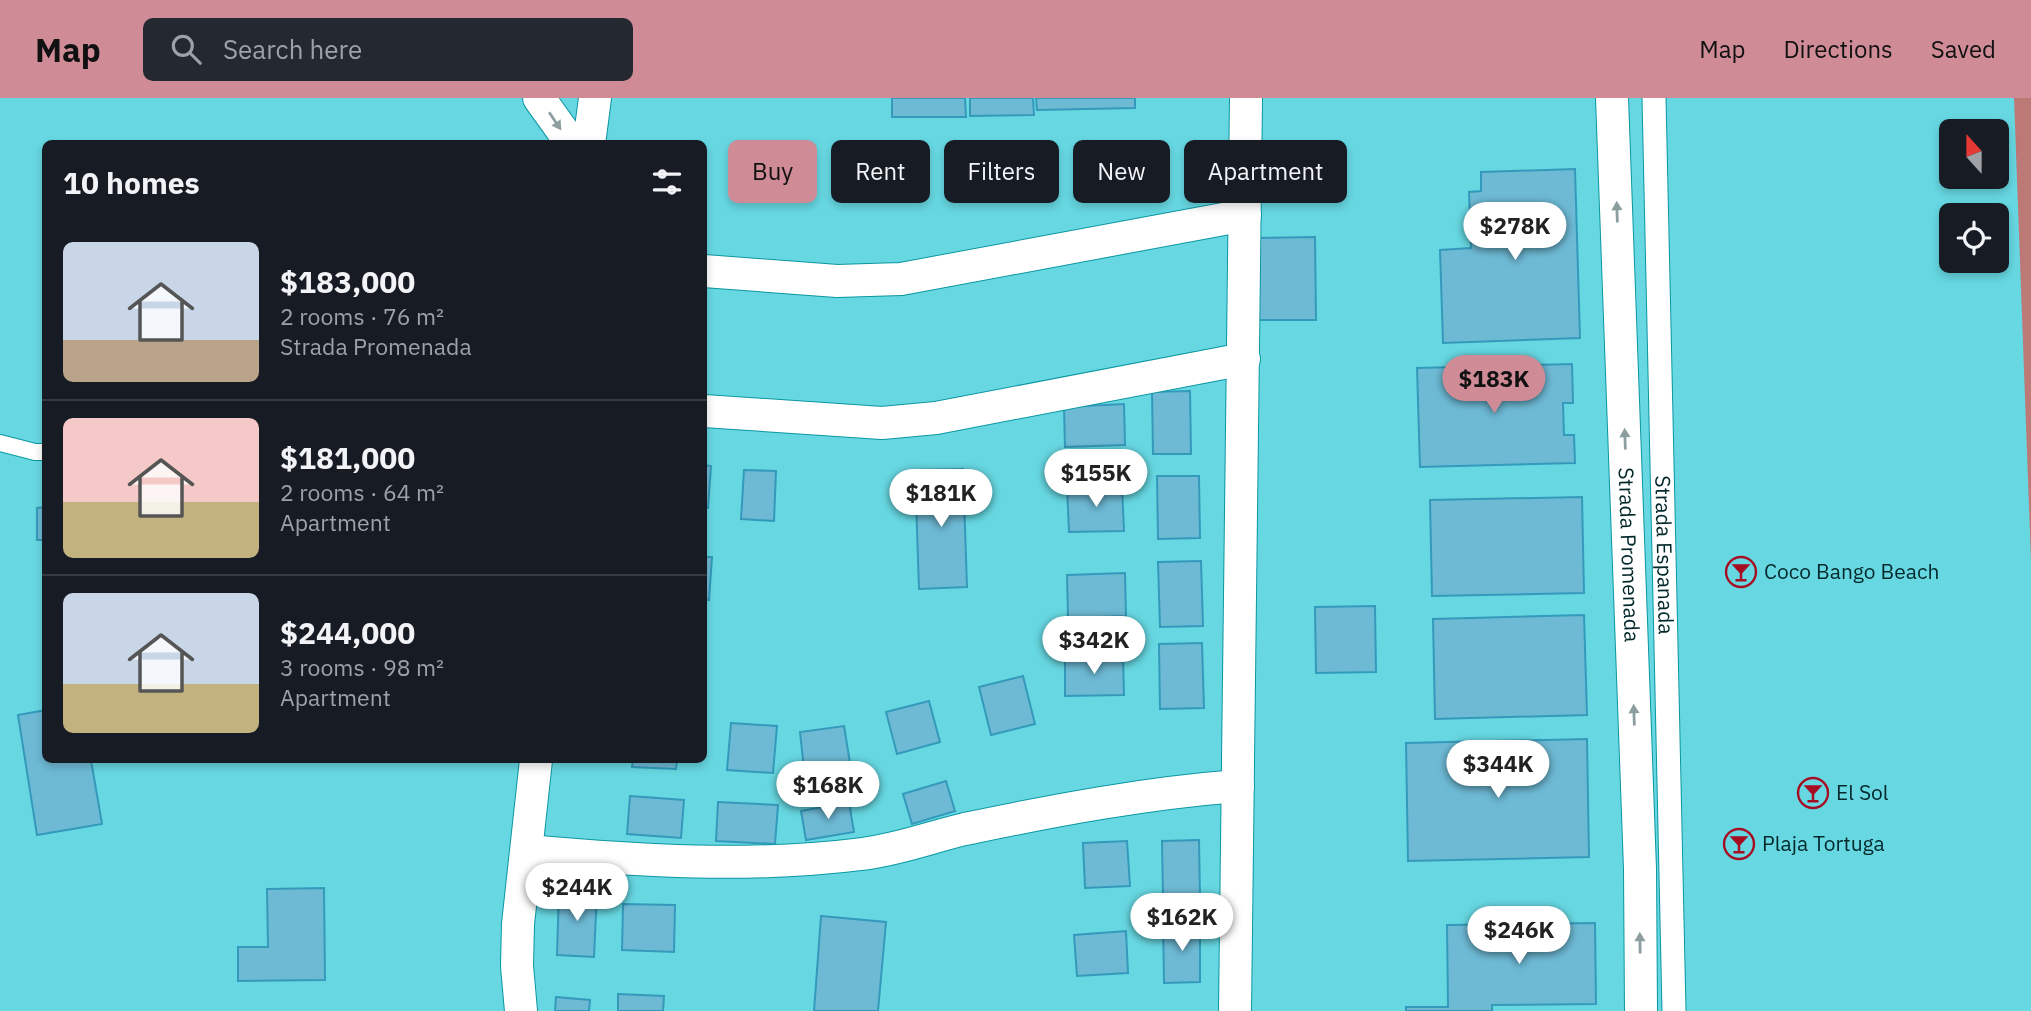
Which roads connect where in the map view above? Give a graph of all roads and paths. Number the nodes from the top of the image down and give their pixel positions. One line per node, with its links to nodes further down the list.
1 (539, 98): 6 (street, one-way to 6)
2 (595, 98): 7 (street)
3 (1246, 98): 8 (street)
4 (1612, 98): 19 (street, Strada Promenada, one-way to 4)
5 (1654, 98): 20 (street, Strada Espanada)
6 (569, 140)
7 (590, 140)
8 (1245, 215): 9 (street); 10 (street)
9 (707, 271)
10 (1244, 359): 11 (street); 15 (street)
11 (707, 411)
12 (0, 443): 13 (lane)
13 (42, 452)
14 (536, 763): 16 (street)
15 (1238, 786): 16 (street); 18 (street)
16 (528, 851): 17 (street)
17 (521, 1011)
18 (1235, 1011)
19 (1641, 1011)
20 (1674, 1011)

